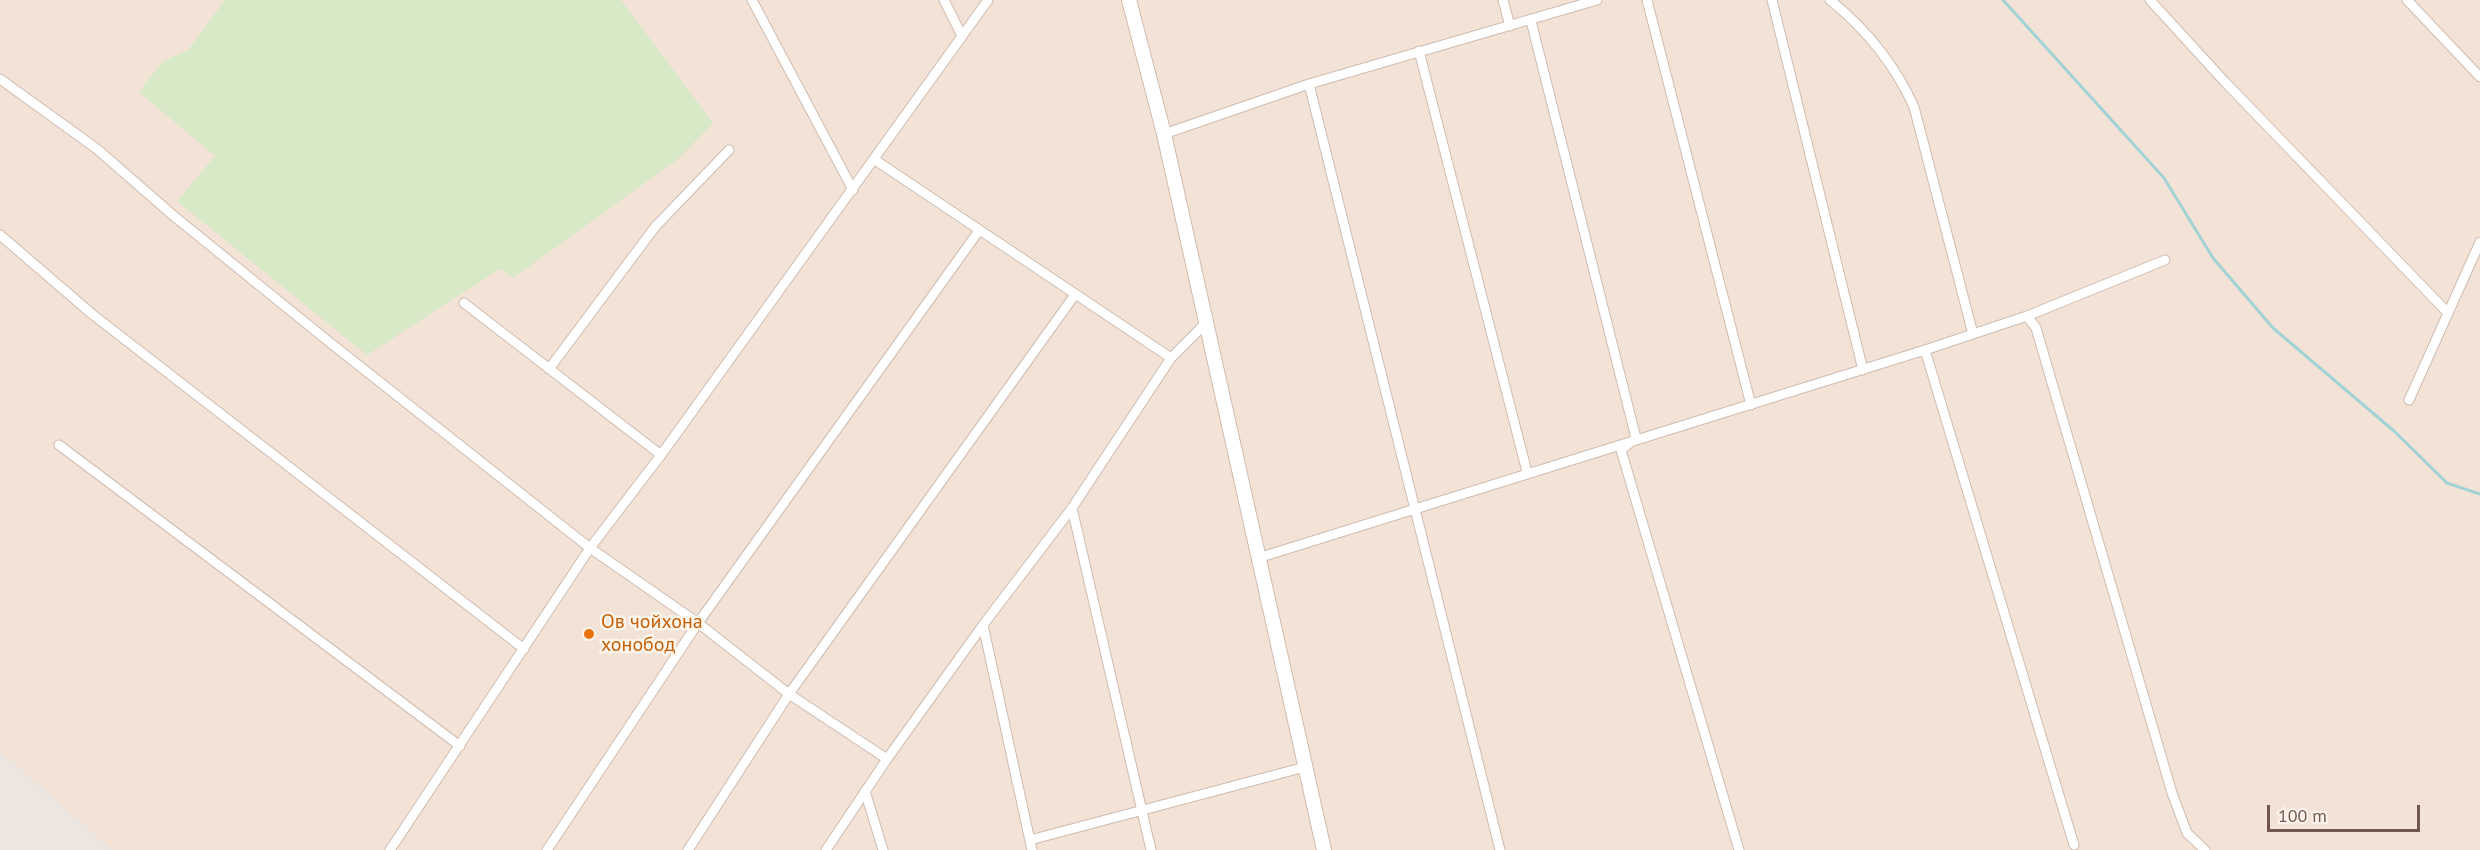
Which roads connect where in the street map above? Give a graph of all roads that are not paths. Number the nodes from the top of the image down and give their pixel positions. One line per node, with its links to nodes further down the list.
1 (752, 0): 22 (street)
2 (944, 0): 14 (street)
3 (988, 0): 14 (street)
4 (1129, 0): 19 (main road)
5 (1503, 0): 13 (street)
6 (1597, 0): 12 (street)
7 (1647, 0): 38 (street)
8 (1772, 0): 36 (street)
9 (1830, 0): 32 (street)
10 (2150, 0): 29 (street)
11 (2407, 0): 16 (street)
12 (1531, 21): 13 (street); 39 (street)
13 (1510, 26): 15 (street)
14 (961, 34): 21 (street)
15 (1419, 51): 18 (street); 42 (street)
16 (2480, 77)
17 (0, 79): 45 (street)
18 (1309, 84): 19 (street); 44 (street)
19 (1164, 134): 31 (main road)
20 (729, 150): 35 (street)
21 (875, 160): 22 (street); 23 (street)
22 (853, 190): 41 (street)
23 (978, 231): 27 (street); 47 (street)
24 (0, 235): 49 (street)
25 (2480, 242): 29 (street)
26 (2165, 260): 30 (street)
27 (1074, 296): 34 (street); 50 (street)
28 (464, 303): 35 (street)
29 (2448, 313): 37 (street)
30 (2027, 316): 32 (street); 67 (street)
31 (1205, 324): 34 (street); 46 (main road)
32 (1973, 334): 33 (street)
33 (1925, 350): 36 (street); 57 (street)
34 (1171, 358): 43 (street)
35 (549, 369): 41 (street)
36 (1863, 370): 38 (street)
37 (2409, 400)
38 (1751, 405): 39 (street)
39 (1636, 438): 42 (street); 66 (street)
40 (59, 445): 51 (street)
41 (661, 455): 45 (street)
42 (1527, 472): 44 (street)
43 (1072, 508): 48 (street); 55 (street)
44 (1413, 508): 46 (street); 65 (street)
45 (590, 548): 47 (street); 49 (street)
46 (1258, 558): 53 (main road)
47 (698, 623): 50 (street); 59 (street)
48 (983, 625): 52 (street); 56 (street)
49 (524, 649): 51 (street)
50 (789, 694): 52 (street); 60 (street)
51 (460, 746): 58 (street)
52 (887, 759): 54 (street)
53 (1305, 767): 55 (street); 64 (main road)
54 (865, 791): 61 (street); 62 (street)
55 (1142, 810): 56 (street); 63 (street)
56 (1031, 845)
57 (2074, 845)
58 (390, 850)
59 (547, 850)
60 (688, 850)
61 (826, 850)
62 (883, 850)
63 (1151, 850)
64 (1324, 850)
65 (1500, 850)
66 (1739, 850)
67 (2205, 850)

